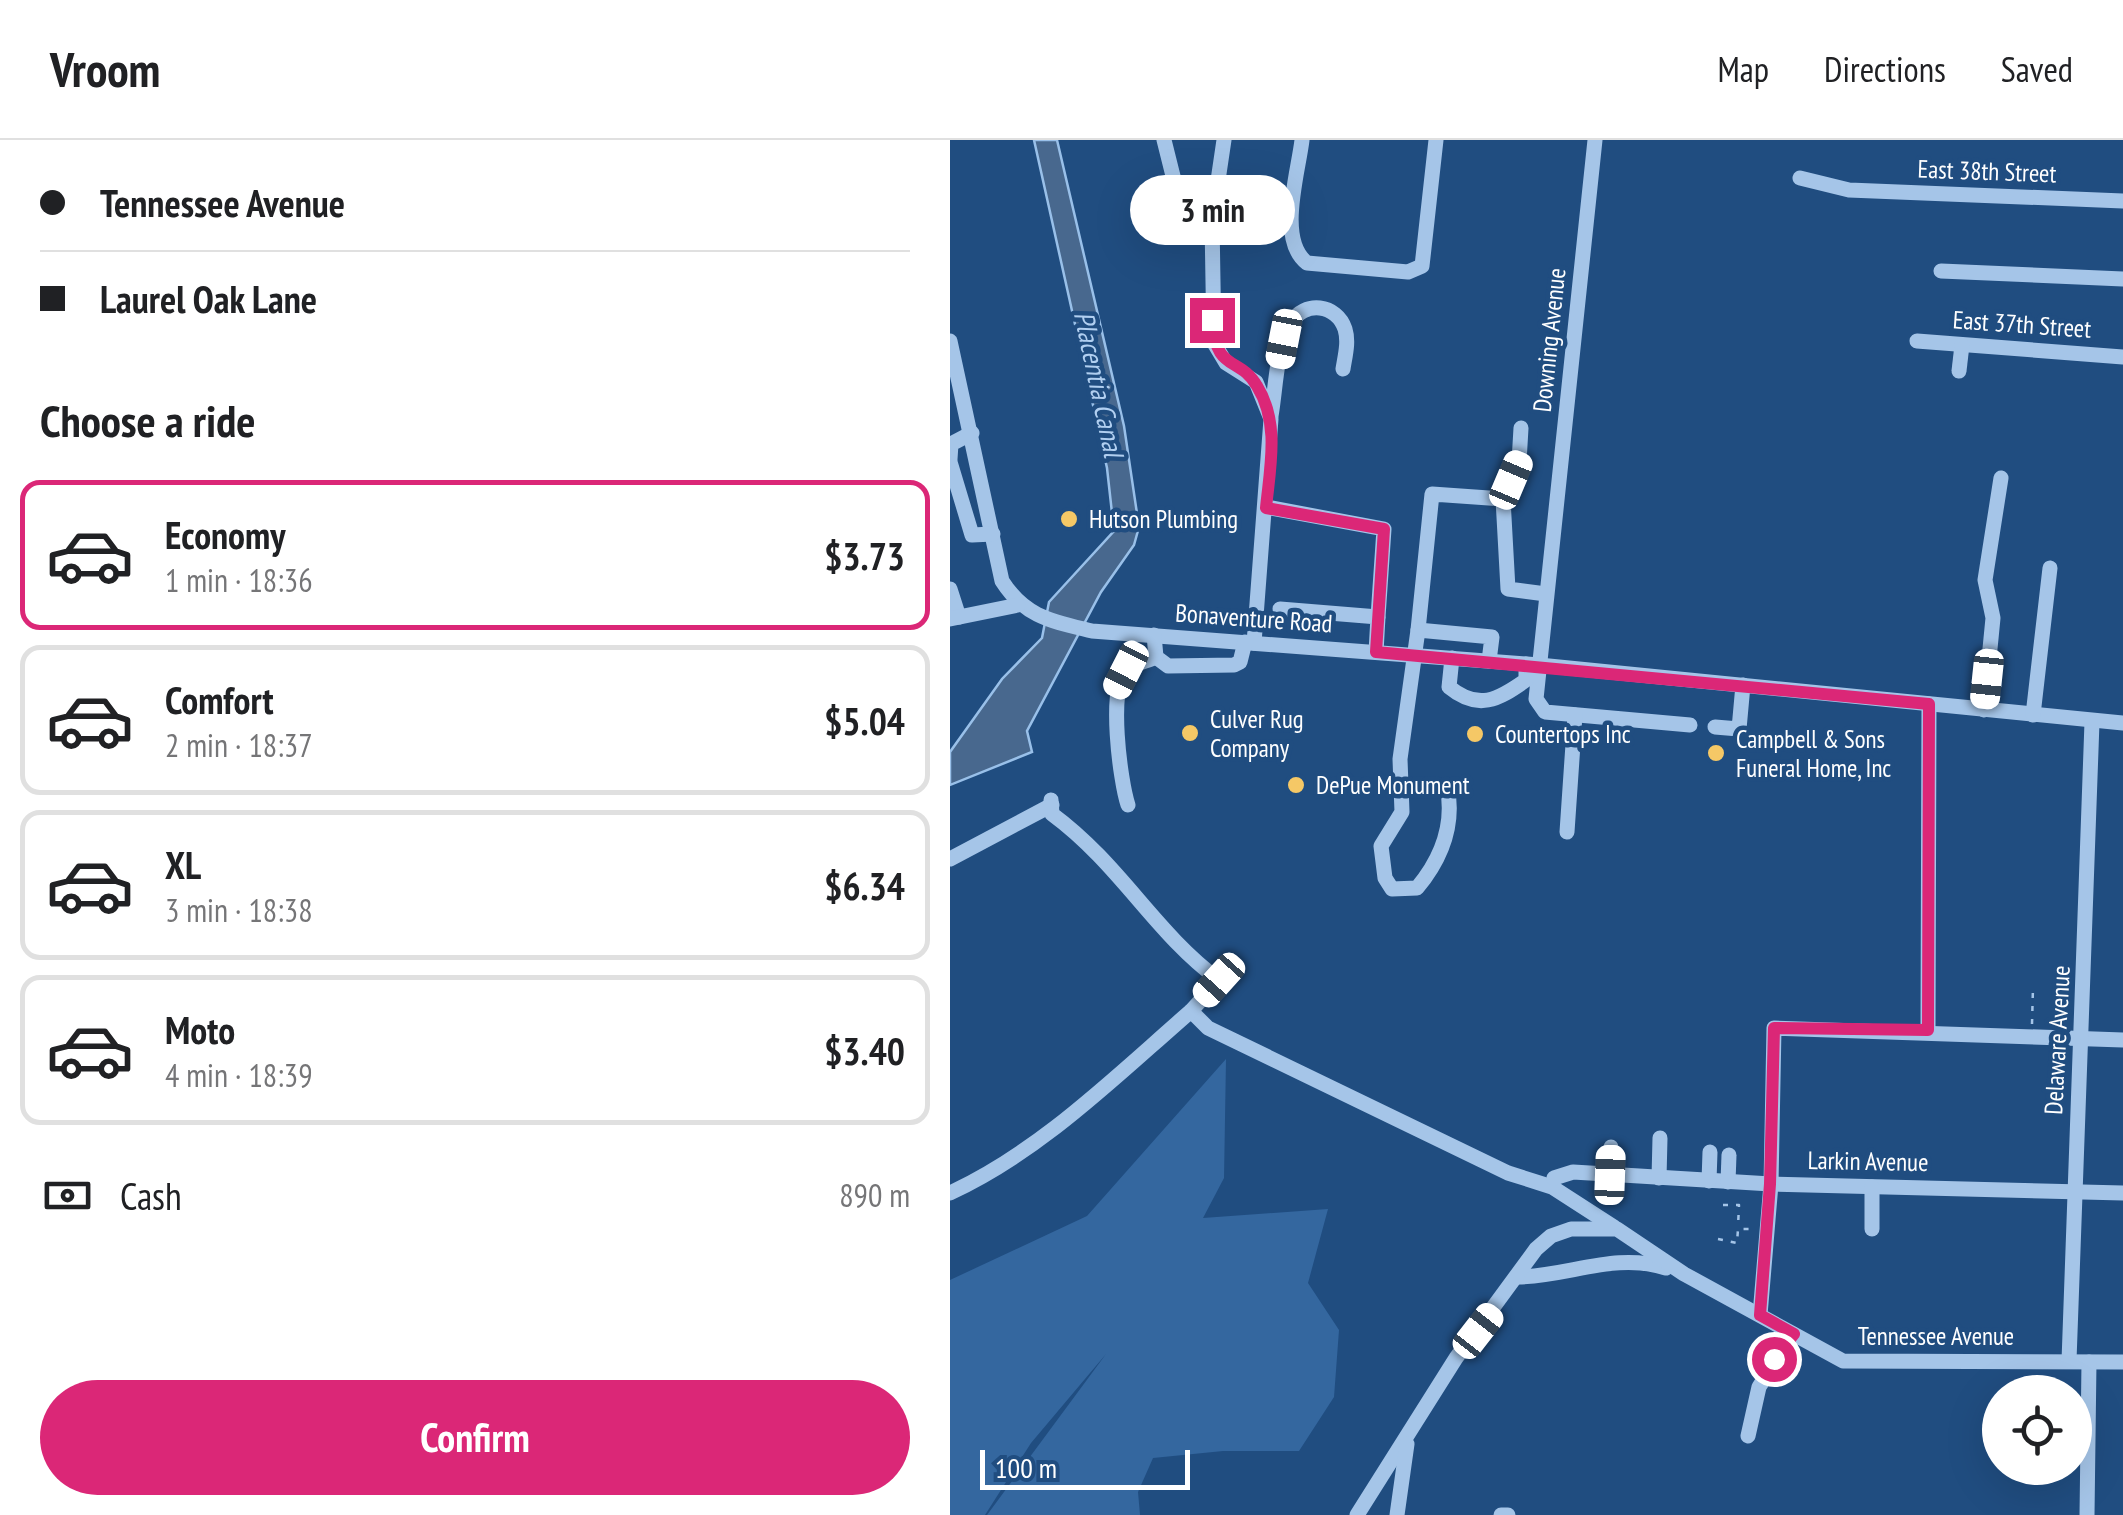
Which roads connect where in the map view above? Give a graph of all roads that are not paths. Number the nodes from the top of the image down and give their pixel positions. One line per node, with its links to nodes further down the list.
1 (1164, 140): 8 (street)
2 (1224, 140): 8 (street)
3 (1302, 140): 4 (street)
4 (1436, 140)
5 (1595, 140): 27 (street, Downing Avenue)
6 (1800, 178): 7 (street, East 38th Street)
7 (2123, 202)
8 (1212, 222): 17 (street)
9 (1941, 271): 10 (street)
10 (2123, 279)
11 (950, 341): 19 (street)
12 (1917, 341): 13 (street, East 37th Street)
13 (1962, 345): 14 (street, East 37th Street); 16 (street)
14 (2123, 358)
15 (1343, 368): 17 (street)
16 (1959, 372)
17 (1271, 419): 23 (street)
18 (1521, 428): 22 (street)
19 (972, 433): 20 (street); 24 (street)
20 (950, 461): 24 (street)
21 (2001, 478): 43 (street)
22 (1503, 499): 27 (street); 32 (street)
23 (1266, 508): 31 (street); 34 (street)
24 (993, 534): 28 (street)
25 (2050, 568): 45 (street)
26 (950, 588): 30 (street)
27 (1546, 594): 40 (street, Downing Avenue)
28 (1018, 606): 30 (street); 33 (street, Bonaventure Road)
29 (1280, 609): 31 (street)
30 (954, 617)
31 (1378, 618): 35 (street)
32 (1418, 630): 36 (street); 39 (street)
33 (1154, 635): 34 (street, Bonaventure Road); 37 (street)
34 (1250, 642): 35 (street, Bonaventure Road); 37 (street)
35 (1376, 652): 36 (street, Bonaventure Road)
36 (1416, 655): 38 (street, Bonaventure Road); 50 (street)
37 (1156, 657): 51 (street)
38 (1452, 658): 39 (street, Bonaventure Road); 40 (street)
39 (1489, 661): 40 (street, Bonaventure Road)
40 (1532, 664): 41 (street, Bonaventure Road); 44 (street, Downing Avenue)
41 (1743, 685): 42 (street, Bonaventure Road); 49 (street)
42 (1929, 704): 43 (street, Bonaventure Road); 55 (street)
43 (1984, 710): 45 (street, Bonaventure Road)
44 (1575, 715): 48 (street); 52 (street)
45 (2033, 715): 46 (street, Bonaventure Road)
46 (2092, 722): 47 (street, Bonaventure Road); 56 (street, Delaware Avenue)
47 (2123, 723)
48 (1690, 725)
49 (1715, 727)
50 (1447, 786)
51 (1128, 805)
52 (1566, 832)
53 (950, 859): 54 (street)
54 (1192, 1011): 71 (street); 72 (street)
55 (1928, 1030): 56 (street); 67 (street)
56 (2083, 1038): 57 (street); 69 (street, Delaware Avenue)
57 (2123, 1040)
58 (1660, 1138): 64 (street)
59 (1611, 1147): 62 (street)
60 (1710, 1152): 65 (street)
61 (1729, 1155): 66 (street)
62 (1610, 1175): 63 (street, Larkin Avenue); 64 (street, Larkin Avenue)
63 (1554, 1178)
64 (1659, 1178): 65 (street, Larkin Avenue)
65 (1709, 1181): 66 (street, Larkin Avenue)
66 (1728, 1182): 67 (street, Larkin Avenue)
67 (1770, 1184): 68 (street, Larkin Avenue); 76 (street)
68 (1872, 1186): 69 (street, Larkin Avenue); 73 (street)
69 (2074, 1191): 70 (street, Larkin Avenue); 78 (street, Delaware Avenue)
70 (2123, 1192)
71 (950, 1194)
72 (1617, 1229): 74 (street); 75 (street)
73 (1872, 1229)
74 (1684, 1274): 75 (street); 76 (street, Tennessee Avenue)
75 (1518, 1277): 81 (street)
76 (1760, 1315): 77 (street, Tennessee Avenue)
77 (1794, 1334): 78 (street, Tennessee Avenue); 82 (street)
78 (2069, 1361): 79 (street, Tennessee Avenue)
79 (2090, 1362): 80 (street, Tennessee Avenue); 85 (street)
80 (2123, 1362)
81 (1409, 1435): 83 (street); 84 (street)
82 (1748, 1436)
83 (1357, 1515)
84 (1397, 1515)
85 (2088, 1515)

